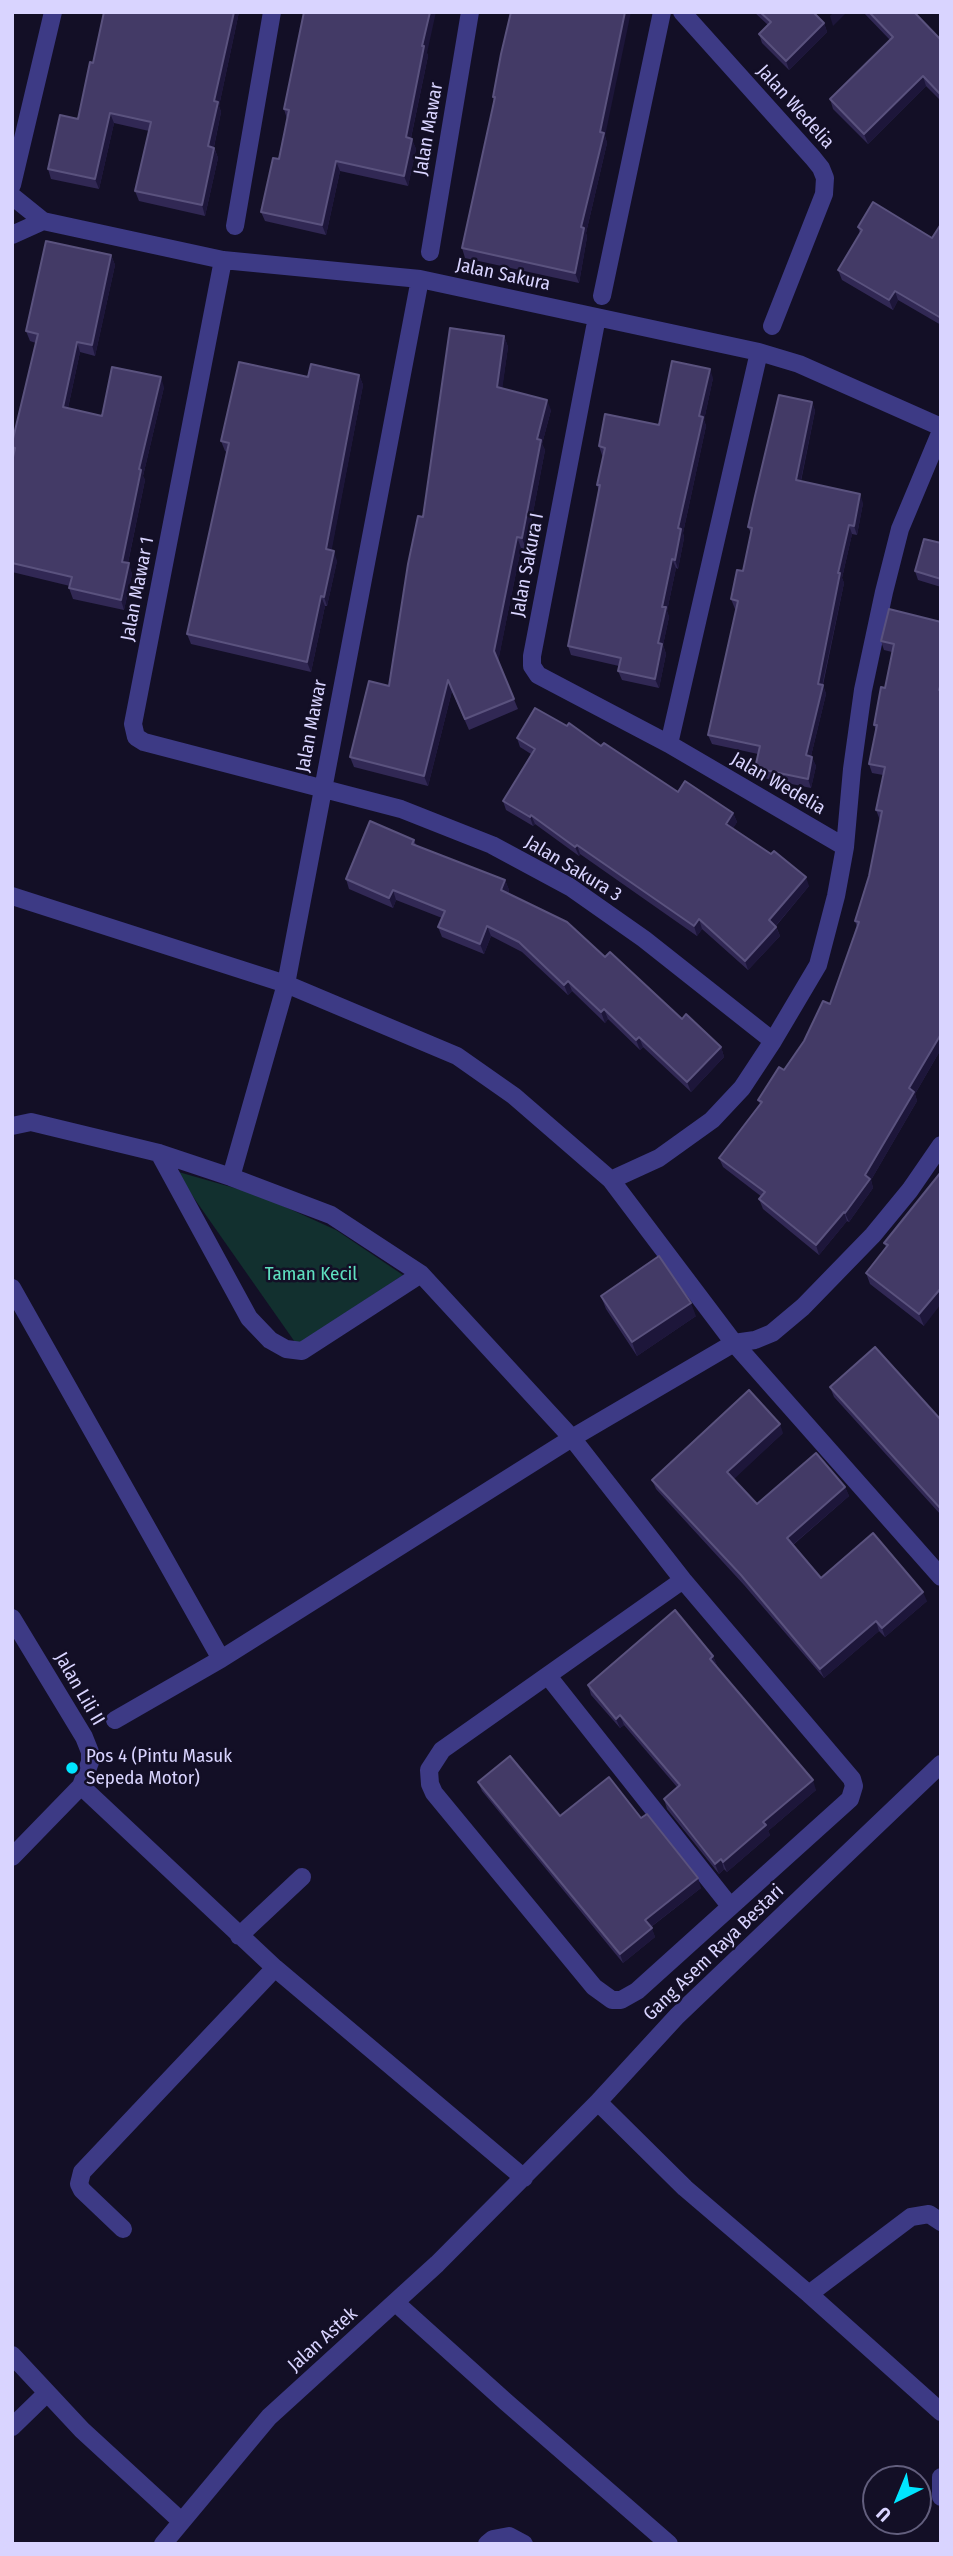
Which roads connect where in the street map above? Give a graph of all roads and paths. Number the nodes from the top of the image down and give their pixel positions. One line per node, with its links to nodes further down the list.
1 (53, 12): 6 (street)
2 (272, 12): 9 (street)
3 (470, 12): 11 (street, Jalan Mawar)
4 (662, 12): 14 (street)
5 (682, 12): 16 (street, Jalan Wedelia)
6 (12, 185)
7 (12, 196): 8 (street, Jalan Sakura)
8 (43, 222): 10 (street); 12 (street, Jalan Sakura)
9 (235, 226)
10 (12, 235)
11 (430, 252)
12 (223, 260): 13 (street, Jalan Sakura); 20 (street, Jalan Mawar 1)
13 (420, 279): 15 (street, Jalan Sakura); 20 (street, Jalan Mawar)
14 (601, 296)
15 (597, 317): 17 (street, Jalan Sakura); 19 (street, Jalan Sakura I)
16 (772, 326)
17 (759, 352): 18 (street, Jalan Sakura); 19 (street)
18 (941, 429): 21 (street)
19 (669, 744): 21 (street, Jalan Wedelia)
20 (322, 787): 23 (street, Jalan Mawar); 24 (street, Jalan Sakura 3)
21 (845, 847): 24 (street)
22 (12, 896): 23 (street)
23 (286, 984): 28 (street, Jalan Mawar); 29 (street)
24 (773, 1041): 29 (street)
25 (12, 1126): 27 (street)
26 (941, 1145): 32 (street)
27 (159, 1153): 28 (street); 30 (street)
28 (231, 1177): 30 (street)
29 (611, 1180): 32 (street)
30 (422, 1274): 33 (street)
31 (12, 1288): 37 (street)
32 (734, 1343): 33 (street); 34 (street)
33 (572, 1438): 35 (street); 37 (street)
34 (941, 1577)
35 (683, 1580): 38 (street); 44 (street)
36 (12, 1618): 41 (street, Jalan Lili II)
37 (221, 1659): 39 (street)
38 (548, 1676): 44 (street); 44 (street)
39 (115, 1720)
40 (941, 1764): 47 (street, Gang Asem Raya Bestari)
41 (81, 1786): 42 (street); 45 (street)
42 (12, 1857)
43 (302, 1877): 45 (street)
44 (730, 1906)
45 (239, 1936): 46 (street)
46 (275, 1968): 48 (street); 50 (street)
47 (598, 2102): 48 (street, Gang Asem Raya Bestari); 51 (street)
48 (524, 2178): 52 (street, Jalan Astek)
49 (941, 2222): 51 (street)
50 (123, 2230)
51 (810, 2294): 55 (street)
52 (396, 2303): 59 (street, Jalan Astek); 63 (street)
53 (12, 2355): 54 (street)
54 (47, 2393): 56 (street); 59 (street)
55 (941, 2412)
56 (12, 2427)
57 (941, 2477): 58 (street)
58 (941, 2497)
59 (181, 2521): 60 (street, Jalan Astek)
60 (163, 2544)
61 (487, 2544): 62 (street)
62 (524, 2544)
63 (669, 2544)

